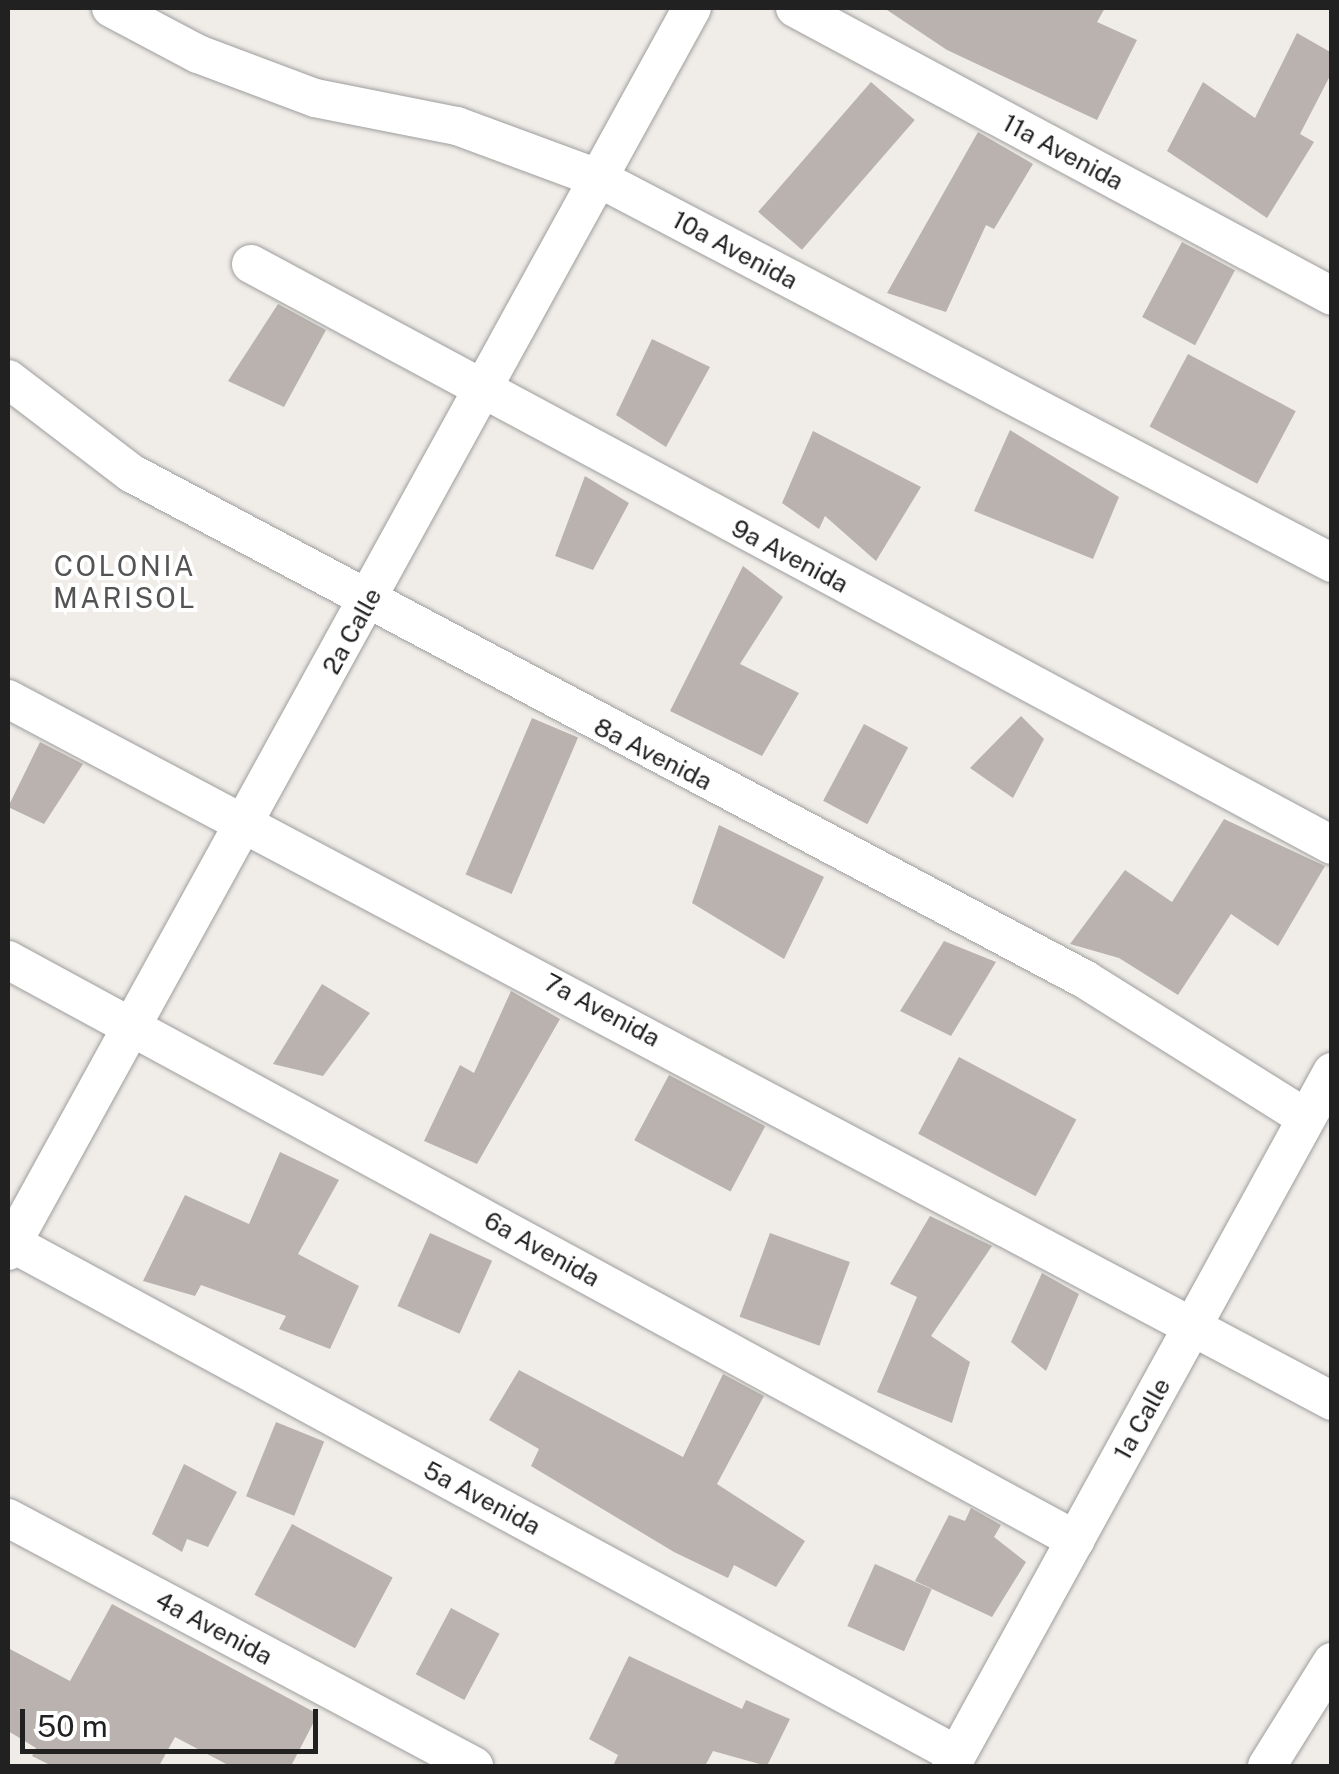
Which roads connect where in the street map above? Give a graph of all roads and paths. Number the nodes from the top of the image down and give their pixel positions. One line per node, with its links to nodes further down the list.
1 (111, 8): 4 (street, 10a Avenida)
2 (692, 8): 4 (street, 2a Calle)
3 (795, 8): 6 (street, 11a Avenida)
4 (600, 180): 8 (street, 2a Calle); 9 (street, 10a Avenida)
5 (251, 264): 8 (street, 9a Avenida)
6 (1332, 296)
7 (8, 379): 10 (street, 8a Avenida)
8 (482, 393): 10 (street, 2a Calle); 13 (street, 9a Avenida)
9 (1332, 563)
10 (368, 603): 12 (street, 2a Calle); 17 (street, 8a Avenida)
11 (8, 699): 12 (street, 7a Avenida)
12 (247, 820): 15 (street, 2a Calle); 19 (street, 7a Avenida)
13 (1332, 845)
14 (8, 960): 15 (street, 6a Avenida)
15 (133, 1025): 18 (street, 2a Calle); 22 (street, 6a Avenida)
16 (1332, 1072): 17 (street, 1a Calle)
17 (1306, 1118): 19 (street, 1a Calle)
18 (9, 1245): 24 (street, 5a Avenida)
19 (1193, 1326): 20 (street, 7a Avenida); 22 (street, 1a Calle)
20 (1332, 1401)
21 (8, 1518): 25 (street, 4a Avenida)
22 (1076, 1540): 24 (street, 1a Calle)
23 (1332, 1662): 26 (street)
24 (954, 1761)
25 (474, 1766)
26 (1267, 1766)

